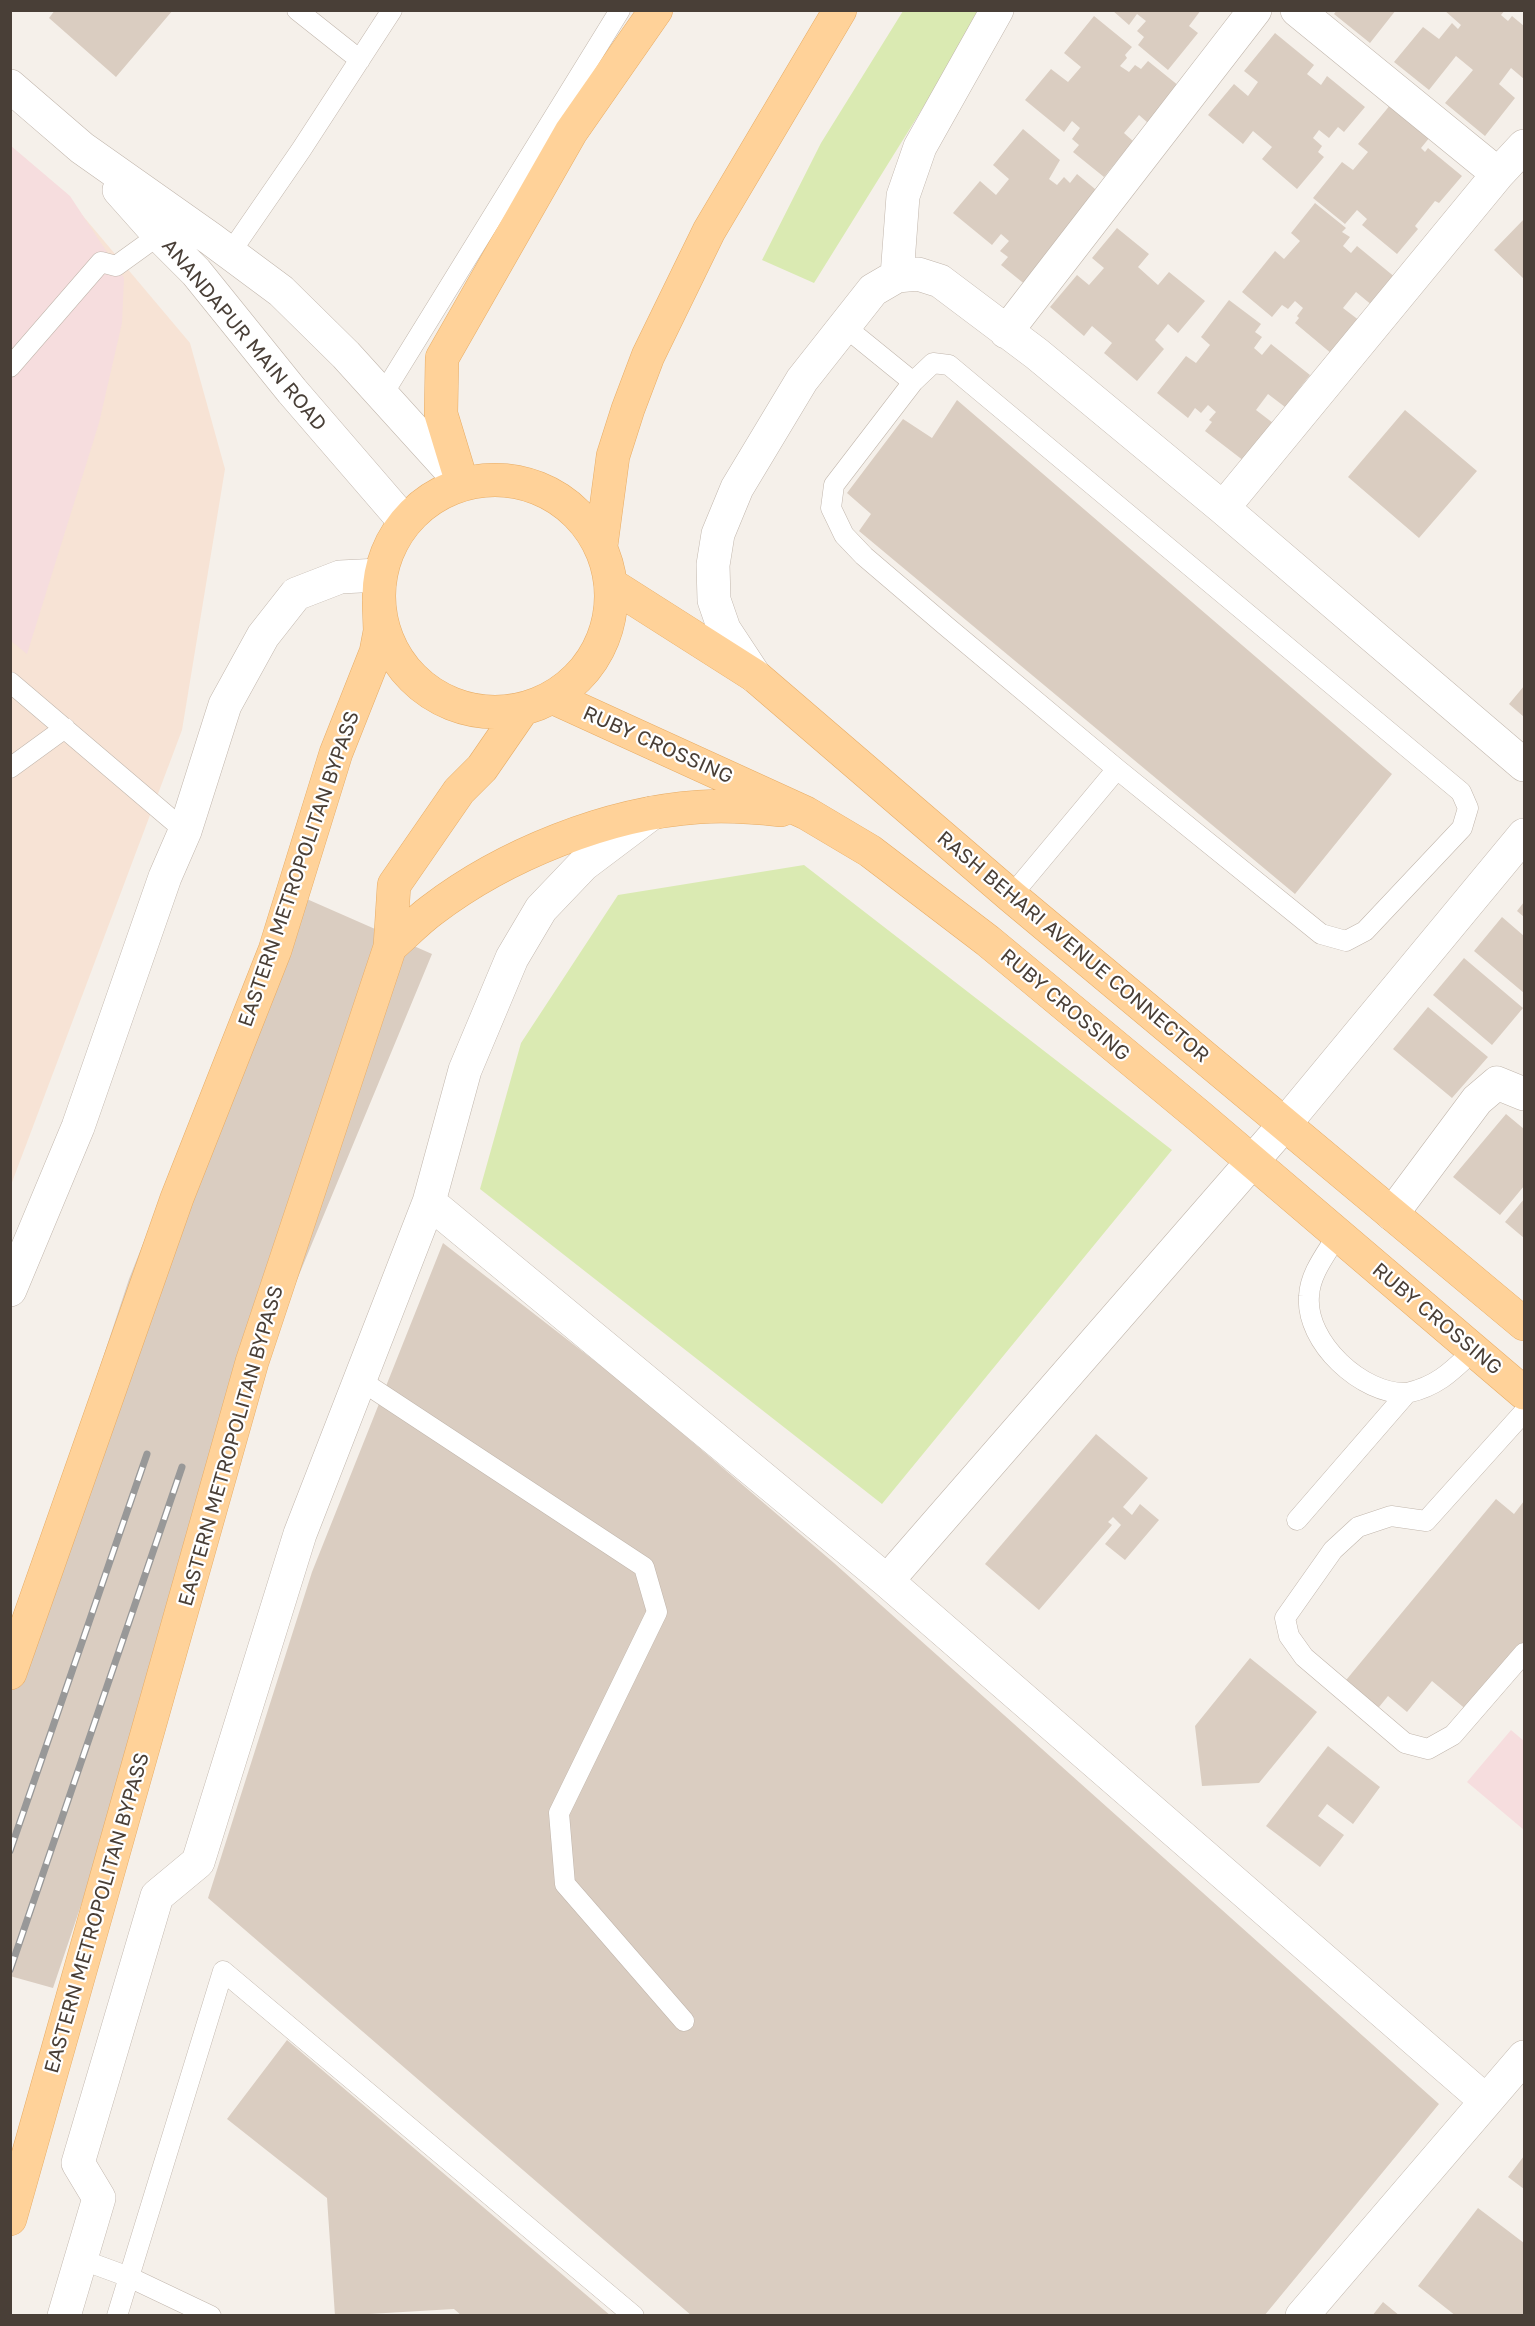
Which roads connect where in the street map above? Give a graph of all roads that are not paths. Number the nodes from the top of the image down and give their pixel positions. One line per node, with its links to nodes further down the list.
1 (297, 10): 9 (lane)
2 (392, 10): 9 (lane)
3 (620, 10): 21 (lane)
4 (656, 10): 22 (main road)
5 (840, 10): 25 (main road)
6 (997, 10): 16 (street)
7 (1255, 10): 18 (street)
8 (1297, 10): 13 (street)
9 (360, 60): 15 (lane)
10 (10, 86): 12 (street, ANANDAPUR MAIN ROAD)
11 (1524, 146): 13 (street)
12 (82, 148): 14 (street, ANANDAPUR MAIN ROAD); 15 (street, ANANDAPUR MAIN ROAD)
13 (1498, 174): 23 (street)
14 (159, 235): 19 (lane); 24 (street, ANANDAPUR MAIN ROAD)
15 (230, 253): 21 (street, ANANDAPUR MAIN ROAD)
16 (897, 276): 17 (street); 18 (street)
17 (844, 326): 20 (lane); 28 (street)
18 (1006, 332): 23 (street)
19 (10, 367)
20 (913, 382): 35 (lane); 35 (lane)
21 (383, 394): 22 (street, ANANDAPUR MAIN ROAD)
22 (462, 483): 24 (main road, RUBY CROSSING); 25 (main road, RUBY CROSSING)
23 (1222, 508): 33 (street)
24 (405, 522): 27 (main road, RUBY CROSSING)
25 (601, 546): 26 (main road, RUBY CROSSING)
26 (612, 585): 28 (main road, RASH BEHARI AVENUE CONNECTOR); 30 (main road, RUBY CROSSING)
27 (380, 589): 31 (main road, RUBY CROSSING); 38 (street); 58 (main road, EASTERN METROPOLITAN BYPASS)
28 (755, 676): 40 (main road, RASH BEHARI AVENUE CONNECTOR)
29 (10, 682): 32 (lane)
30 (554, 698): 31 (main road, RUBY CROSSING); 37 (main road, RUBY CROSSING)
31 (522, 710): 41 (main road, EASTERN METROPOLITAN BYPASS)
32 (65, 728): 34 (lane); 38 (lane)
33 (1524, 765)
34 (10, 768)
35 (1117, 769): 40 (lane)
36 (652, 813): 37 (main road); 41 (main road); 45 (street)
37 (806, 813): 44 (main road, RUBY CROSSING)
38 (185, 831): 48 (street)
39 (1524, 835): 43 (street)
40 (1011, 896): 43 (main road, RASH BEHARI AVENUE CONNECTOR)
41 (390, 947): 62 (main road, EASTERN METROPOLITAN BYPASS)
42 (1524, 1094): 46 (street)
43 (1284, 1125): 44 (street); 46 (main road, RASH BEHARI AVENUE CONNECTOR)
44 (1252, 1162): 47 (main road, RUBY CROSSING); 56 (street)
45 (429, 1202): 51 (street); 56 (street)
46 (1392, 1214): 49 (main road, RASH BEHARI AVENUE CONNECTOR)
47 (1338, 1234): 50 (main road, RUBY CROSSING); 52 (lane)
48 (10, 1290)
49 (1524, 1324)
50 (1474, 1350): 52 (lane); 53 (main road, RUBY CROSSING)
51 (360, 1380): 59 (lane); 63 (street)
52 (1407, 1393): 55 (lane)
53 (1524, 1393)
54 (1524, 1412): 57 (lane)
55 (1297, 1520)
56 (887, 1581): 61 (street)
57 (1524, 1653)
58 (10, 1673)
59 (684, 2021)
60 (1524, 2057): 61 (street)
61 (1486, 2101): 69 (street)
62 (10, 2219)
63 (80, 2259): 64 (lane); 65 (street)
64 (129, 2277): 66 (lane); 67 (lane); 68 (lane)
65 (64, 2316)
66 (117, 2316)
67 (211, 2316)
68 (634, 2316)
69 (1302, 2316)

